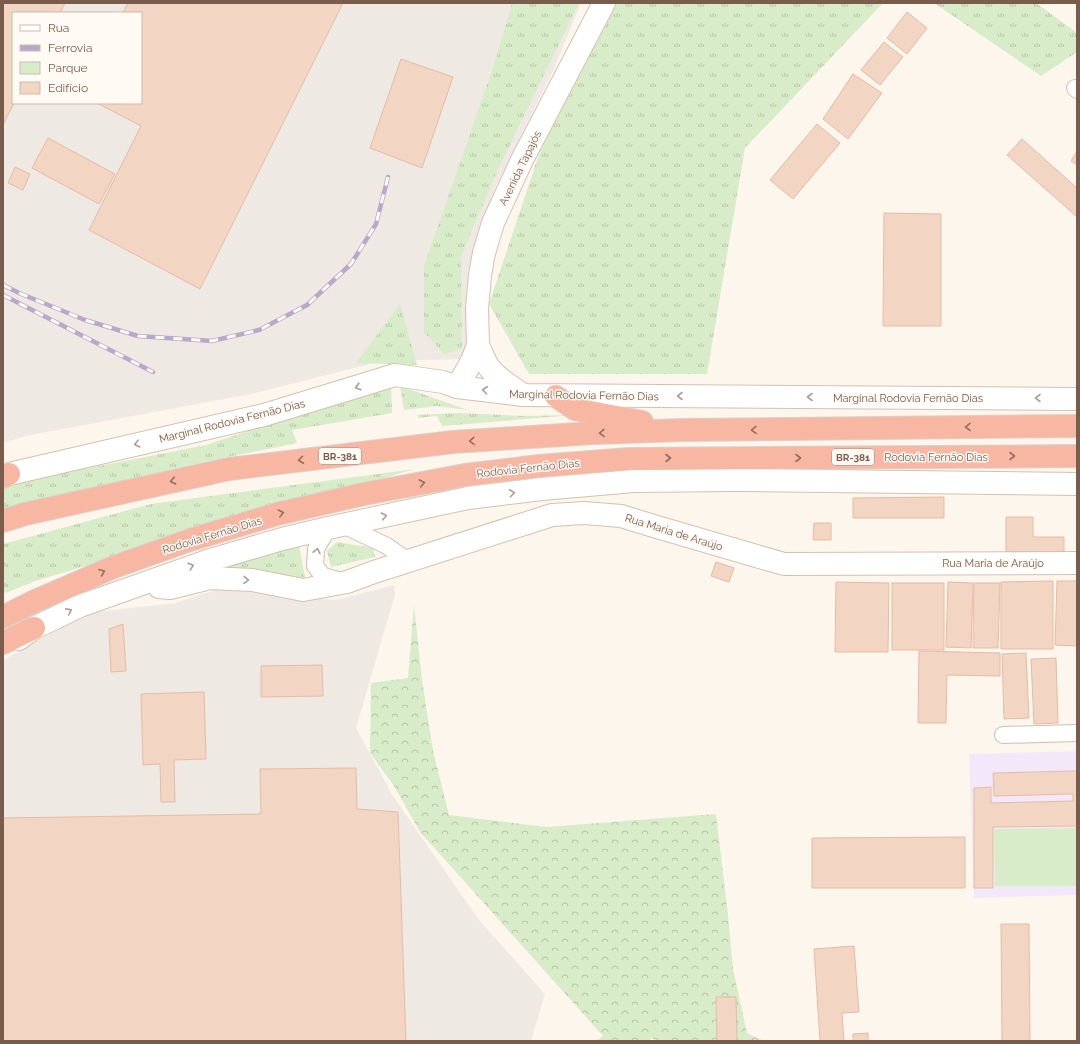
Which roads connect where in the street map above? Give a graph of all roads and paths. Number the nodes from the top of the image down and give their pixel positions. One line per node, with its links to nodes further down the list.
1 (604, 3): 2 (main road, Avenida Tapajós)
2 (478, 345): 3 (main road, Avenida Tapajós); 4 (main road, Avenida Tapajós)
3 (457, 387): 4 (main road, Marginal Rodovia Fernão Dias, one-way to 3); 10 (main road, Marginal Rodovia Fernão Dias, one-way to 10)
4 (523, 395): 5 (main road, Marginal Rodovia Fernão Dias)
5 (556, 396): 6 (main road, Marginal Rodovia Fernão Dias, one-way to 5); 8 (highway, BR-381)
6 (1077, 399)
7 (1077, 426): 8 (highway, BR-381, one-way to 8)
8 (683, 430): 12 (highway, BR-381, one-way to 12)
9 (1077, 456): 18 (highway, Rodovia Fernão Dias / BR-381, one-way to 9)
10 (5, 475)
11 (1077, 484): 13 (main road, BR-381, one-way to 11)
12 (3, 521)
13 (336, 527): 14 (street); 16 (street, one-way to 13); 17 (main road, BR-381, one-way to 13)
14 (408, 561): 15 (main road, Rua Maria de Araújo); 16 (main road, Rua Maria de Araújo)
15 (1077, 563)
16 (347, 582): 17 (main road, Rua Maria de Araújo, one-way to 16)
17 (138, 585): 19 (main road, BR-381, one-way to 17)
18 (3, 617)
19 (34, 628): 20 (highway, BR-381); 21 (main road)
20 (3, 642)
21 (3, 650)
22 (1077, 734): 23 (street)
23 (1003, 735)

